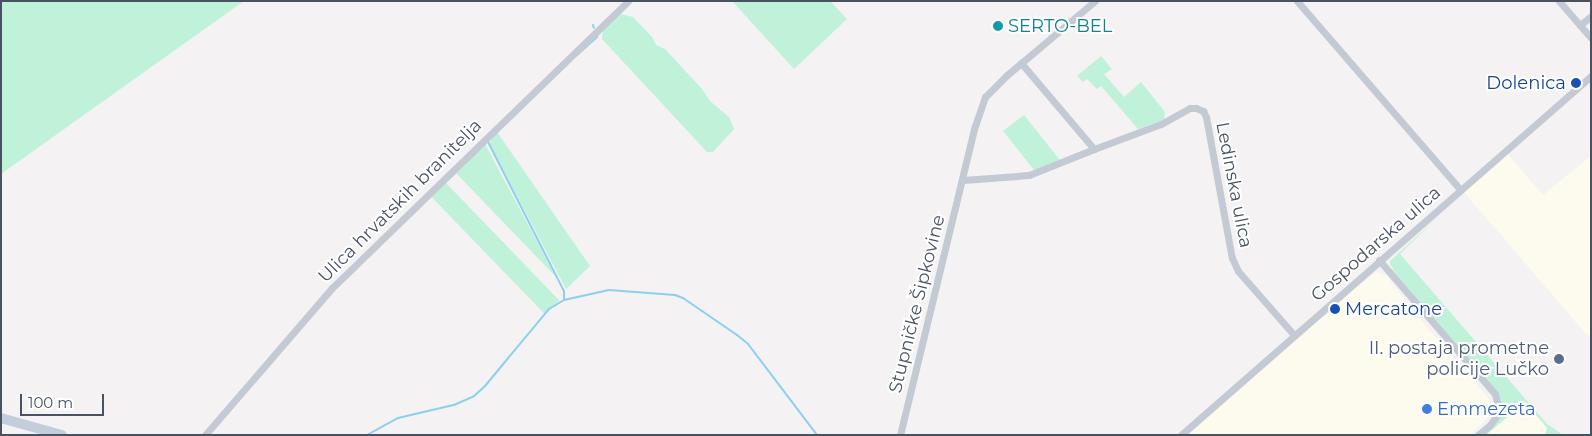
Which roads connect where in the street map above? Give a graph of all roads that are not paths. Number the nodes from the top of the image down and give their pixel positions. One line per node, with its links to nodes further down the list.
1 (628, 1): 17 (street, Ulica hrvatskih branitelja)
2 (1095, 1): 8 (street, Stupničke Šipkovine)
3 (1297, 1): 12 (street)
4 (1559, 1): 6 (street)
5 (1591, 16): 6 (street)
6 (1580, 25): 7 (street)
7 (1591, 38)
8 (1021, 63): 10 (street); 11 (street, Stupničke Šipkovine)
9 (1591, 76): 12 (street, Gospodarska ulica)
10 (1094, 148): 11 (street); 14 (street, Ledinska ulica)
11 (963, 180): 18 (street, Stupničke Šipkovine)
12 (1461, 190): 13 (street, Gospodarska ulica)
13 (1379, 260): 14 (street, Gospodarska ulica); 20 (street)
14 (1294, 335): 19 (street, Gospodarska ulica)
15 (1, 418): 16 (main road)
16 (62, 435)
17 (204, 435)
18 (900, 435)
19 (1181, 435)
20 (1478, 435)

